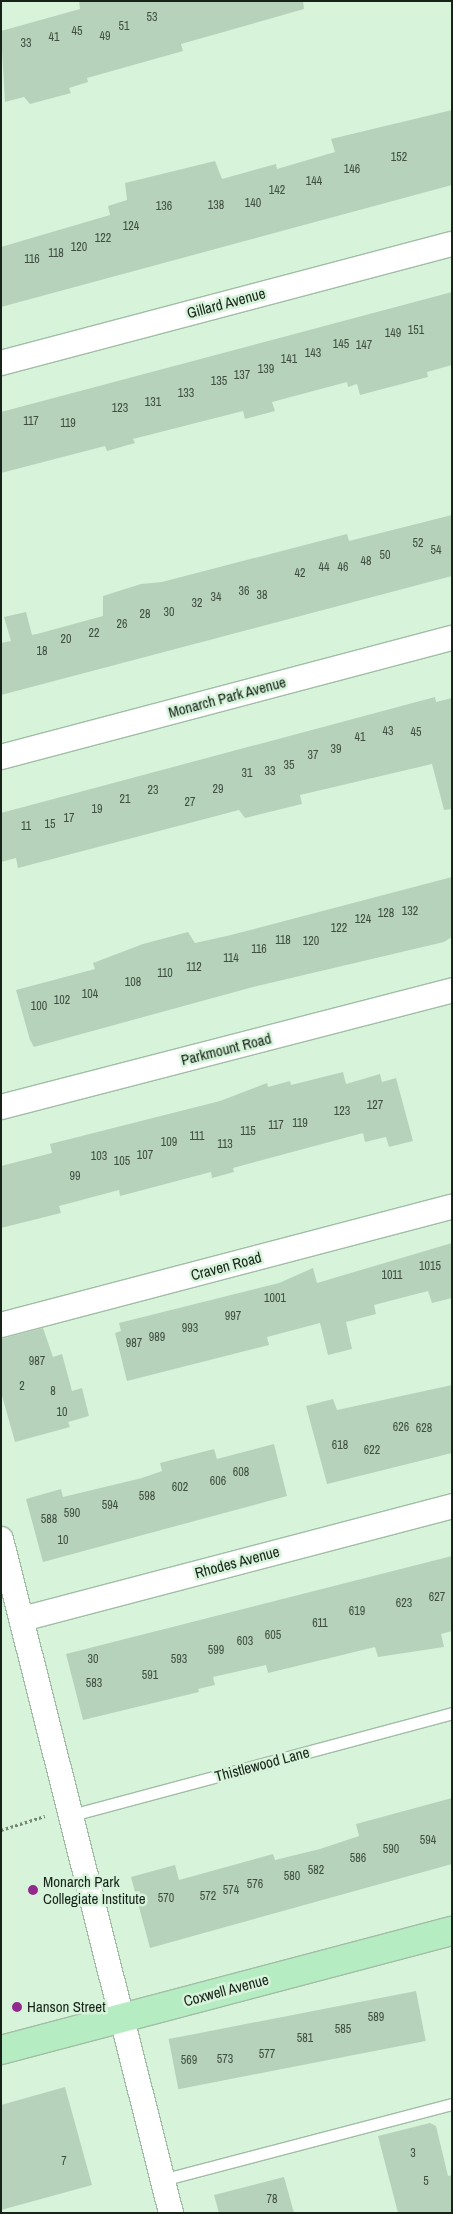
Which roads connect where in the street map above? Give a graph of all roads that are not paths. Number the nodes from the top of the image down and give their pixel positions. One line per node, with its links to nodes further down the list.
1 (452, 244): 2 (street, Gillard Avenue)
2 (1, 363)
3 (452, 638): 4 (street, Monarch Park Avenue)
4 (1, 756)
5 (452, 990): 6 (street, Parkmount Road)
6 (1, 1107)
7 (452, 1207): 8 (street, Craven Road)
8 (1, 1325)
9 (452, 1506): 11 (street, Rhodes Avenue)
10 (1, 1539): 11 (street)
11 (22, 1619): 13 (street)
12 (452, 1713): 13 (lane, Thistlewood Lane)
13 (61, 1815): 15 (street)
14 (451, 1933): 15 (main road, Coxwell Avenue)
15 (123, 2018): 16 (main road, Coxwell Avenue); 18 (street)
16 (1, 2050)
17 (452, 2104): 18 (lane)
18 (162, 2180): 19 (street)
19 (171, 2213)

